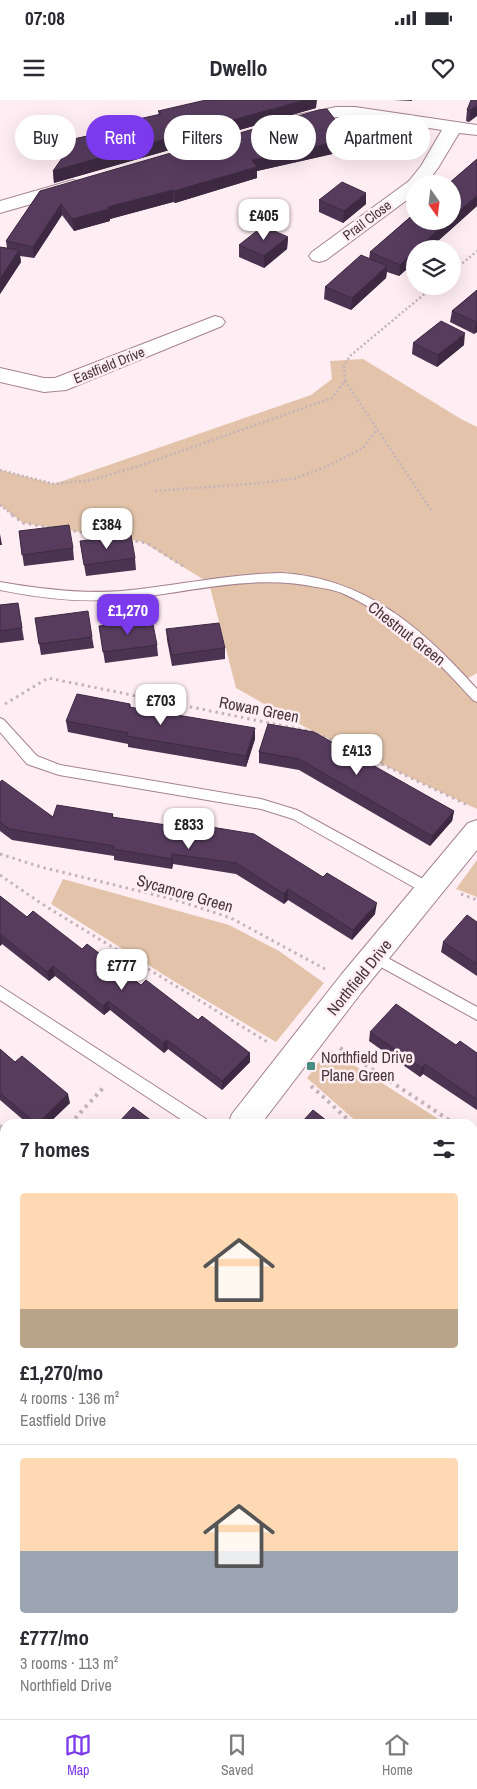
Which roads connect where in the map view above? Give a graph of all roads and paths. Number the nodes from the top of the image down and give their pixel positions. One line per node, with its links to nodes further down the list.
1 (316, 115): 2 (street)
2 (453, 126): 3 (street); 4 (street, Prail Close)
3 (477, 130)
4 (423, 175)
5 (86, 182): 7 (street)
6 (406, 191): 9 (street, Prail Close)
7 (0, 207)
8 (477, 251): 10 (path)
9 (319, 256)
10 (461, 264)
11 (423, 295): 14 (path)
12 (215, 322): 13 (street, Eastfield Drive)
13 (0, 375)
14 (345, 382): 15 (path); 16 (path)
15 (377, 430): 17 (path); 19 (path)
16 (0, 470)
17 (155, 491)
18 (0, 505): 20 (path)
19 (431, 510)
20 (116, 538)
21 (125, 539): 22 (path)
22 (209, 583): 23 (lane, Chestnut Green); 24 (lane, Chestnut Green)
23 (0, 586)
24 (477, 697)
25 (0, 707): 27 (path, Rowan Green)
26 (0, 723): 31 (lane)
27 (477, 809)
28 (477, 831): 31 (street, Northfield Drive)
29 (0, 854): 33 (path, Sycamore Green)
30 (0, 876): 37 (path)
31 (429, 889): 32 (street, Northfield Drive)
32 (375, 956): 33 (street, Northfield Drive); 35 (lane)
33 (352, 984): 36 (street, Northfield Drive)
34 (0, 992): 38 (lane)
35 (477, 1014)
36 (314, 1032): 37 (street, Northfield Drive); 43 (path)
37 (290, 1064): 41 (street, Northfield Drive); 42 (path)
38 (120, 1070): 39 (path); 40 (lane)
39 (75, 1119)
40 (194, 1119)
41 (247, 1119)
42 (347, 1119)
43 (447, 1119)

